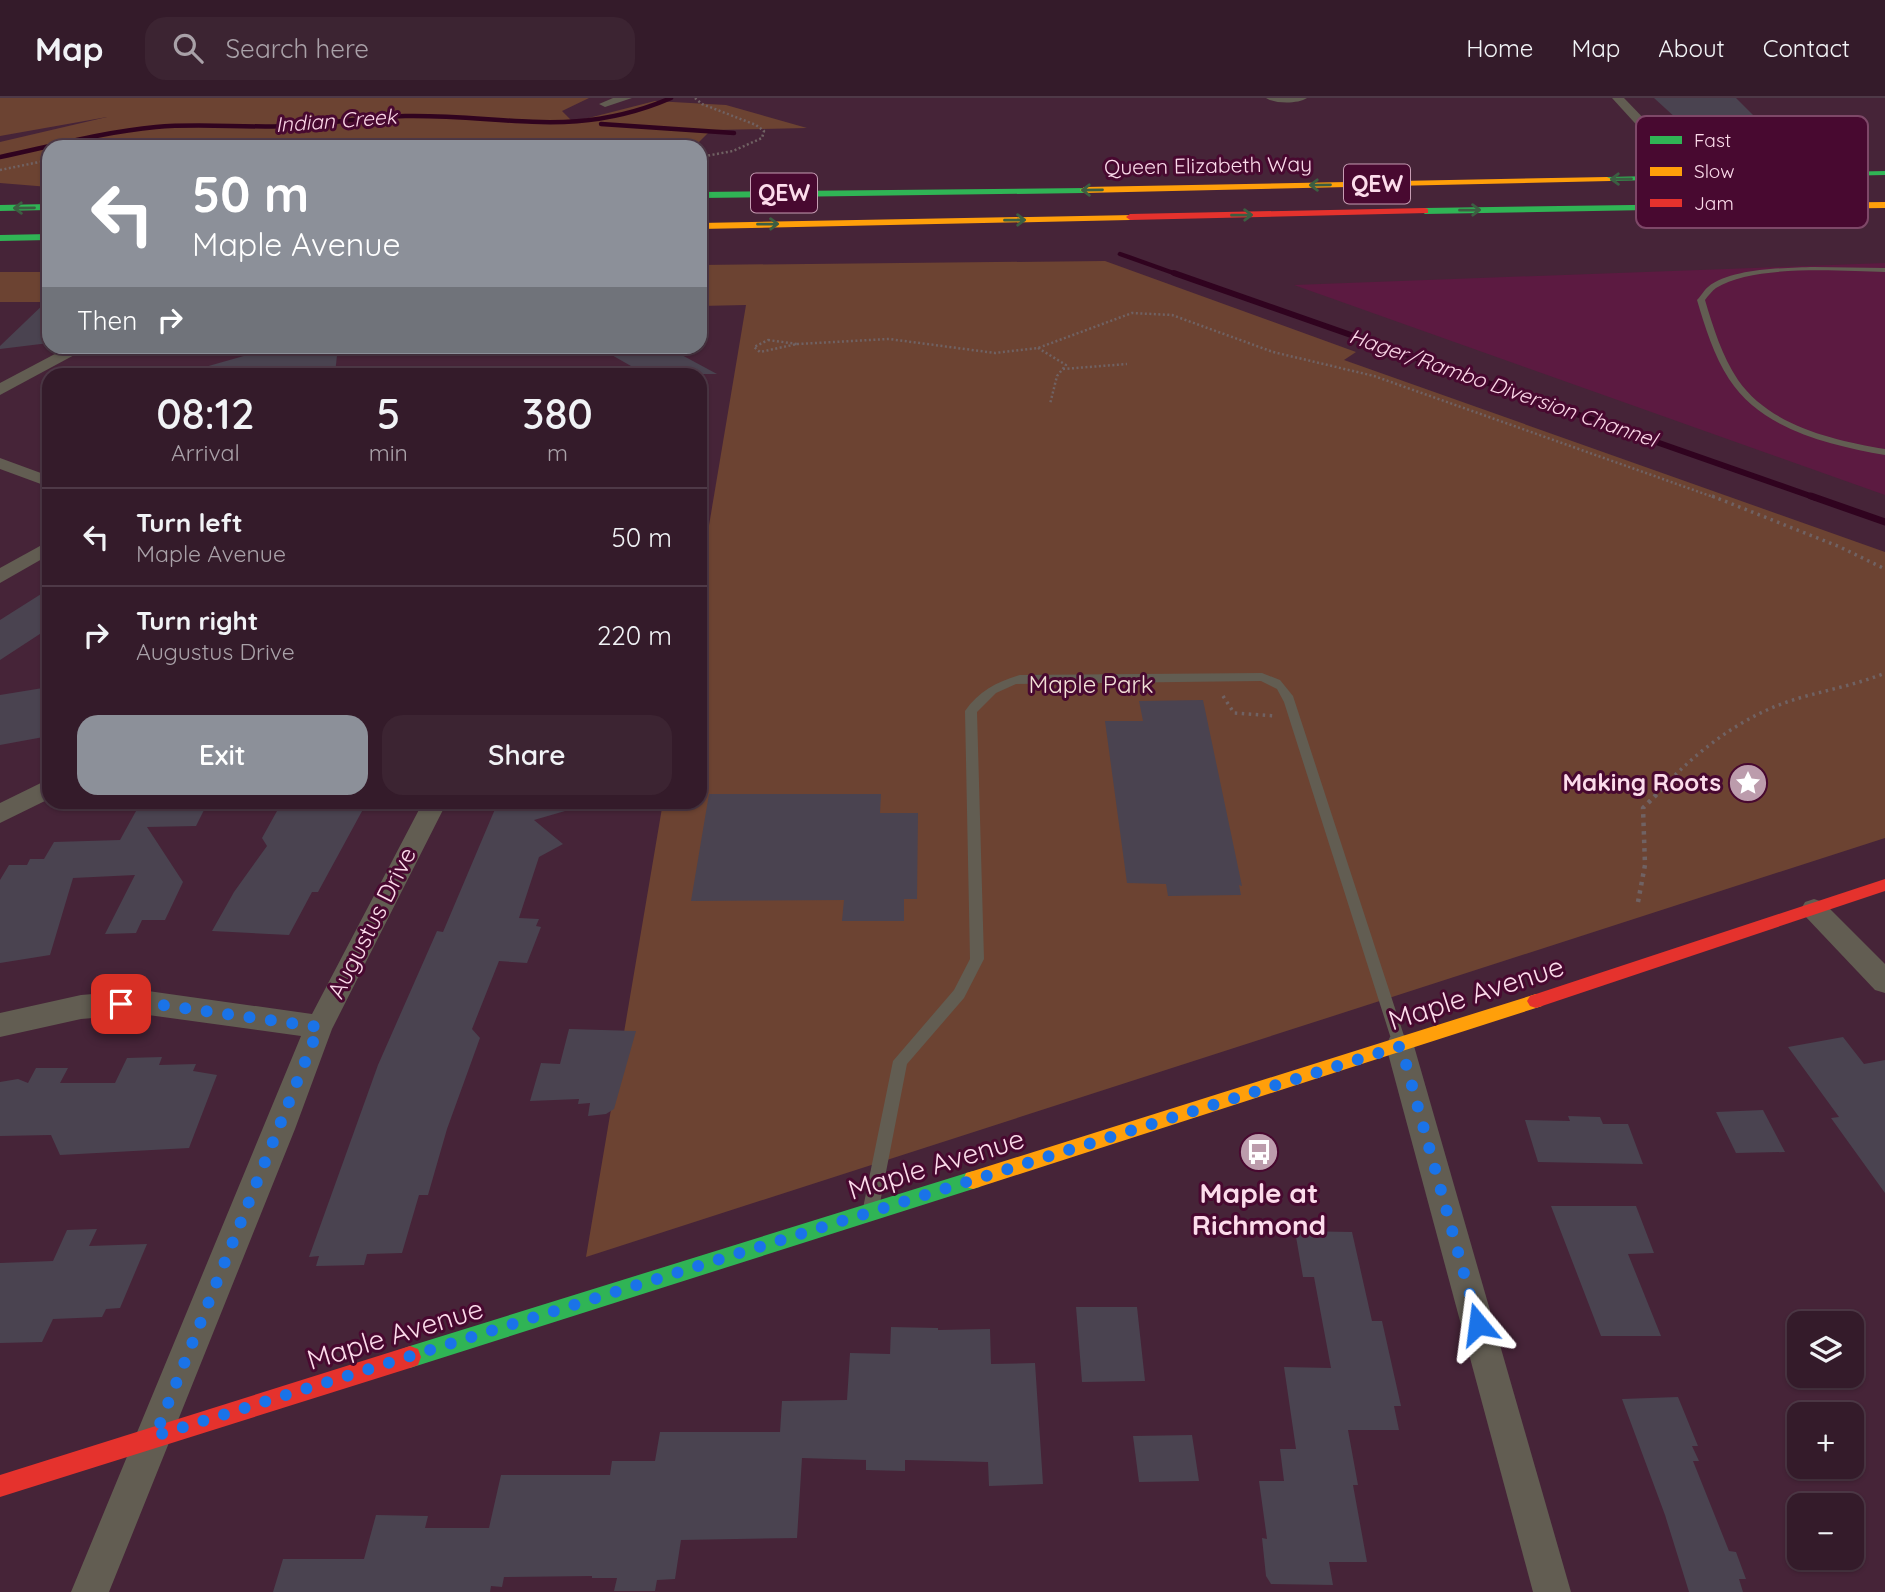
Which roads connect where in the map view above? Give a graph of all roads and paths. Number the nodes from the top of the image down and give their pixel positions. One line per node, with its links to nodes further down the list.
1 (626, 98): 6 (street)
2 (695, 98): 8 (path)
3 (1272, 98): 4 (street)
4 (1301, 98)
5 (1618, 98): 7 (street)
6 (605, 104)
7 (1636, 118)
8 (707, 156)
9 (42, 161): 10 (path)
10 (0, 170)
11 (1636, 178): 14 (main road, Queen Elizabeth Way / QEW, one-way to 14)
12 (0, 193): 13 (main road)
13 (42, 193)
14 (707, 195)
15 (42, 207): 16 (main road, one-way to 16)
16 (0, 208)
17 (1636, 208): 18 (main road, QEW, one-way to 17)
18 (707, 226)
19 (42, 237): 20 (main road)
20 (0, 238)
21 (1885, 270): 29 (lane)
22 (797, 344): 22 (path); 23 (path)
23 (1038, 348): 26 (path); 33 (path)
24 (68, 354): 27 (street)
25 (1127, 364): 26 (path)
26 (1063, 369): 28 (path)
27 (0, 390)
28 (1050, 404)
29 (1885, 452)
30 (0, 463): 31 (street)
31 (42, 479)
32 (42, 551): 34 (street)
33 (1885, 569)
34 (0, 577)
35 (1885, 673): 42 (path)
36 (1214, 677): 37 (path); 37 (lane); 48 (lane)
37 (1293, 718): 47 (lane)
38 (42, 792): 40 (street)
39 (431, 809): 46 (street, Augustus Drive)
40 (0, 814)
41 (1885, 885): 43 (main road, Maple Avenue)
42 (1638, 902)
43 (1814, 909): 44 (street); 47 (main road, Maple Avenue)
44 (1885, 982)
45 (0, 1025): 46 (street)
46 (319, 1027): 49 (street, Augustus Drive)
47 (1401, 1046): 48 (main road, Maple Avenue); 52 (street)
48 (871, 1212): 49 (main road, Maple Avenue)
49 (155, 1436): 50 (main road, Maple Avenue); 51 (street, Augustus Drive)
50 (0, 1486)
51 (90, 1592)
52 (1552, 1592)

